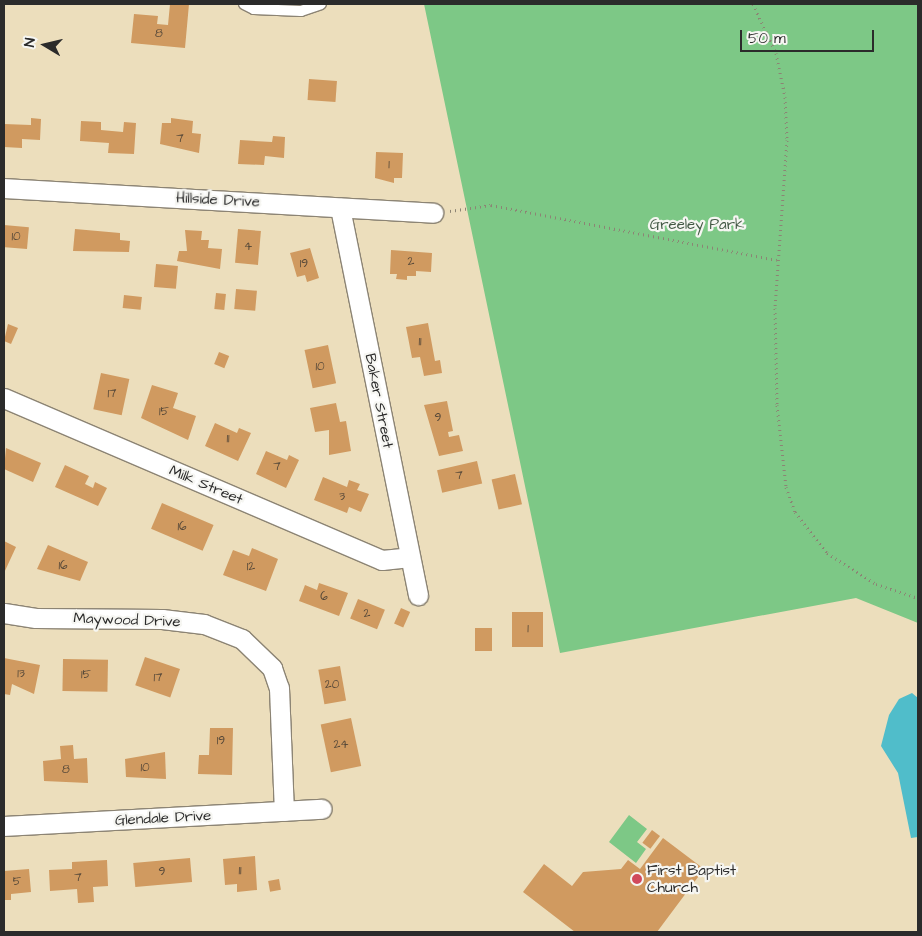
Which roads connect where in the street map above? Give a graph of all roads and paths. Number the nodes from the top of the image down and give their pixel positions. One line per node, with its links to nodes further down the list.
1 (244, 4): 2 (lane)
2 (321, 4)
3 (753, 4): 7 (path)
4 (4, 188): 5 (street, Hillside Drive)
5 (340, 208): 6 (street, Hillside Drive); 9 (street, Baker Street)
6 (433, 213): 7 (path)
7 (776, 260): 11 (path)
8 (4, 398): 9 (street, Milk Street)
9 (410, 557): 10 (street, Baker Street)
10 (418, 594)
11 (918, 598)
12 (4, 613): 14 (street, Maywood Drive)
13 (322, 809): 14 (street, Glendale Drive)
14 (284, 811): 15 (street, Glendale Drive)
15 (4, 826)

